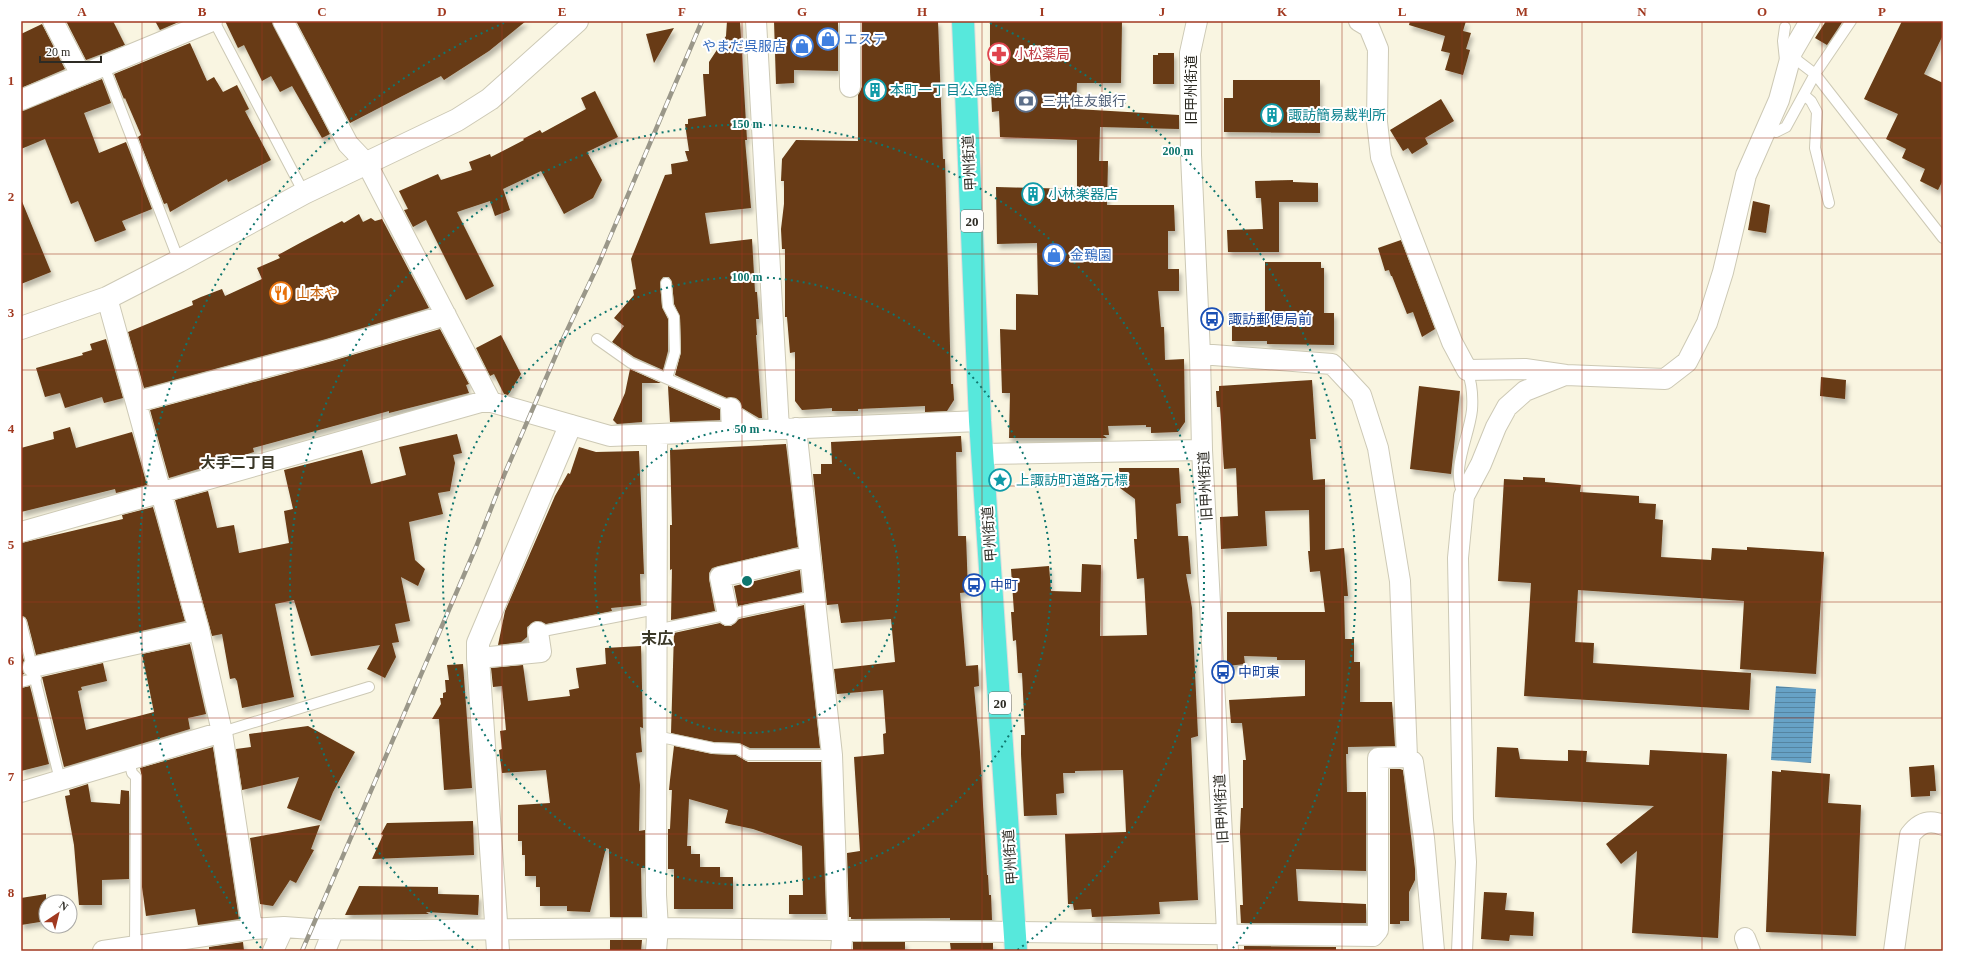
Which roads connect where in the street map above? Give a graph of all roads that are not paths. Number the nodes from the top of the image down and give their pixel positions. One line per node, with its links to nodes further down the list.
1 (53, 21): 17 (street)
2 (213, 21): 14 (street); 23 (lane)
3 (283, 21): 22 (street)
4 (577, 21): 22 (street)
5 (756, 21): 41 (street)
6 (850, 21): 18 (street)
7 (963, 21): 39 (highway, 甲州街道 / 20)
8 (1197, 21): 32 (street, 旧甲州街道)
9 (1359, 21): 33 (street)
10 (1810, 21): 13 (street)
11 (1851, 21): 16 (lane)
12 (1785, 28): 15 (lane)
13 (1792, 52): 15 (street); 16 (lane)
14 (104, 66): 17 (street); 26 (lane)
15 (1786, 72): 21 (street)
16 (1815, 74): 19 (lane); 25 (lane)
17 (81, 75): 20 (street)
18 (850, 87)
19 (1804, 95): 21 (lane); 24 (lane)
20 (21, 100)
21 (1767, 129): 34 (street)
22 (366, 164): 23 (street); 29 (street)
23 (304, 193): 26 (street)
24 (1829, 203)
25 (1943, 238)
26 (179, 261): 28 (street)
27 (666, 283): 35 (lane)
28 (107, 298): 30 (street); 36 (street)
29 (446, 315): 36 (street); 37 (street)
30 (21, 328)
31 (597, 339): 35 (lane)
32 (1200, 354): 44 (street, 旧甲州街道); 63 (street)
33 (1467, 370): 34 (street); 47 (lane)
34 (1566, 375): 47 (street)
35 (667, 378): 38 (lane)
36 (136, 402): 46 (street)
37 (491, 402): 40 (street); 46 (street)
38 (731, 408): 41 (lane); 42 (street)
39 (980, 421): 41 (street); 45 (highway, 甲州街道 / 20)
40 (570, 426): 43 (street); 57 (street)
41 (780, 429): 42 (street); 49 (street)
42 (732, 431): 43 (street)
43 (657, 435): 51 (street)
44 (1202, 450): 45 (street); 75 (street, 旧甲州街道)
45 (984, 454): 74 (highway, 甲州街道 / 20)
46 (162, 492): 48 (street); 54 (street)
47 (1464, 496): 83 (street)
48 (21, 532)
49 (809, 556): 50 (street); 52 (street)
50 (814, 596): 52 (lane); 62 (street)
51 (656, 609): 55 (street); 56 (lane)
52 (728, 615): 55 (lane)
53 (21, 622): 58 (lane)
54 (199, 630): 58 (street); 60 (street)
55 (656, 630): 61 (street)
56 (538, 632): 57 (street)
57 (478, 658): 73 (street)
58 (30, 676): 65 (lane)
59 (369, 686): 60 (lane)
60 (222, 732): 64 (street); 70 (street)
61 (656, 736): 62 (lane); 69 (street)
62 (832, 755): 72 (street)
63 (1407, 758): 75 (street); 82 (street)
64 (129, 760): 65 (street); 76 (lane)
65 (60, 780): 66 (street)
66 (21, 792)
67 (1943, 825): 86 (street)
68 (284, 927): 70 (street); 71 (street); 78 (street)
69 (658, 928): 72 (street); 73 (street); 80 (street)
70 (252, 929): 76 (street)
71 (334, 929): 73 (street); 79 (street)
72 (838, 929): 74 (street); 81 (street)
73 (498, 941)
74 (1015, 941): 75 (street)
75 (1228, 942)
76 (135, 946): 77 (street)
77 (107, 951)
78 (274, 951)
79 (325, 951)
80 (656, 951)
81 (841, 951)
82 (1434, 951)
83 (1462, 951)
84 (1741, 951): 85 (street)
85 (1750, 951)
86 (1894, 951)

